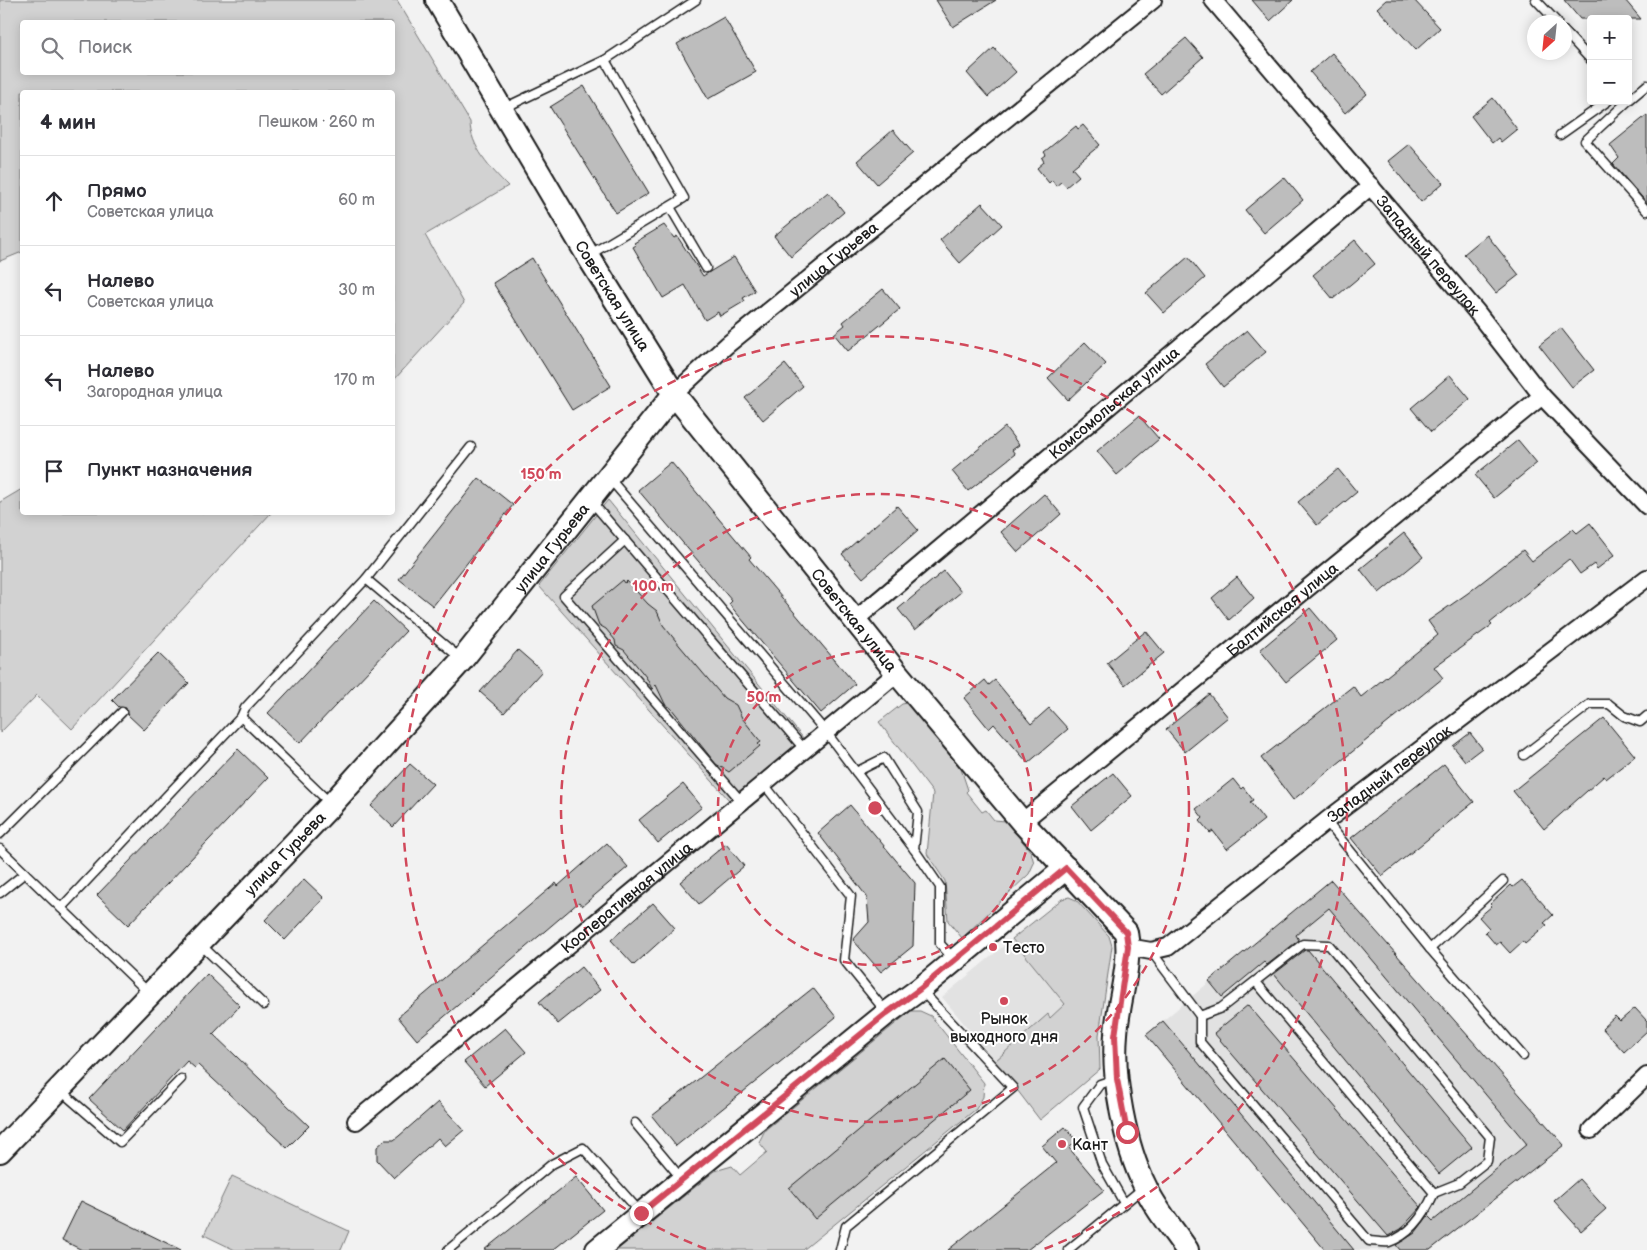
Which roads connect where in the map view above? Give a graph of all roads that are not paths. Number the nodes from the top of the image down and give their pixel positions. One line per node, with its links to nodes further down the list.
1 (437, 0): 14 (street, Советская улица)
2 (696, 0): 9 (lane)
3 (1153, 0): 21 (street, улица Гурьева)
4 (1213, 0): 16 (street, Западный переулок)
5 (1536, 0): 6 (lane)
6 (1550, 15)
7 (1572, 40): 8 (lane)
8 (1587, 56)
9 (604, 60): 14 (lane); 17 (lane)
10 (1647, 85): 11 (lane)
11 (1632, 98)
12 (1602, 105): 15 (lane)
13 (1624, 105): 18 (lane)
14 (500, 110): 19 (street, Советская улица)
15 (1560, 135)
16 (1371, 186): 22 (street, Западный переулок); 30 (street, Комсомольская улица)
17 (670, 207): 19 (lane); 20 (lane)
18 (1647, 211)
19 (588, 256): 21 (street, Советская улица)
20 (706, 268)
21 (674, 394): 24 (street, улица Гурьева); 30 (street, Советская улица)
22 (1542, 396): 26 (street, Западный переулок); 44 (street, Балтийская улица)
23 (470, 447): 29 (lane)
24 (608, 477): 25 (street, улица Гурьева); 36 (lane)
25 (590, 500): 27 (lane); 31 (street, улица Гурьева)
26 (1647, 506)
27 (625, 540): 37 (lane); 41 (lane)
28 (1647, 578): 43 (street, Западный переулок)
29 (366, 579): 31 (lane); 35 (lane)
30 (855, 620): 32 (street, Советская улица)
31 (462, 660): 42 (street, улица Гурьева)
32 (897, 673): 36 (street, Кооперативная улица); 44 (street, Советская улица)
33 (122, 712): 45 (lane)
34 (1647, 716): 38 (lane)
35 (241, 717): 42 (lane); 52 (lane)
36 (826, 732): 37 (street, Кооперативная улица); 39 (lane)
37 (805, 750): 40 (street, Кооперативная улица)
38 (1524, 755)
39 (856, 772): 47 (lane); 47 (lane)
40 (764, 784): 41 (street, Кооперативная улица); 62 (lane)
41 (742, 802): 69 (street, Кооперативная улица)
42 (331, 805): 53 (street, улица Гурьева)
43 (1326, 821): 55 (lane); 56 (street, Западный переулок)
44 (1022, 822): 48 (street, Советская улица)
45 (0, 834)
46 (0, 849): 49 (lane)
47 (914, 849): 57 (lane)
48 (1066, 868): 54 (street, Советская улица); 57 (street)
49 (25, 873): 51 (lane); 52 (lane)
50 (1503, 881): 55 (lane)
51 (0, 893)
52 (61, 908): 60 (lane)
53 (198, 942): 60 (street, улица Гурьева); 61 (lane)
54 (1128, 947): 56 (street); 67 (street, Советская улица)
55 (1430, 949): 64 (lane)
56 (1151, 951): 63 (lane)
57 (955, 960): 59 (street)
58 (1256, 982): 63 (lane); 75 (lane); 75 (lane)
59 (920, 989): 62 (street); 80 (lane)
60 (149, 994): 72 (street, улица Гурьева)
61 (264, 1005)
62 (887, 1013): 73 (street)
63 (1200, 1016): 75 (lane)
64 (1523, 1056)
65 (1647, 1076): 71 (street)
66 (181, 1079): 68 (lane)
67 (1117, 1079): 74 (street, Советская улица); 76 (lane)
68 (68, 1097)
69 (356, 1121)
70 (635, 1123): 73 (lane)
71 (1591, 1130)
72 (0, 1150)
73 (682, 1180): 77 (street)
74 (1145, 1187): 76 (lane); 82 (street, Советская улица)
75 (1434, 1193)
76 (1124, 1204): 81 (lane)
77 (641, 1213): 78 (lane); 79 (street)
78 (448, 1250)
79 (596, 1250)
80 (840, 1250)
81 (1068, 1250)
82 (1187, 1250)

